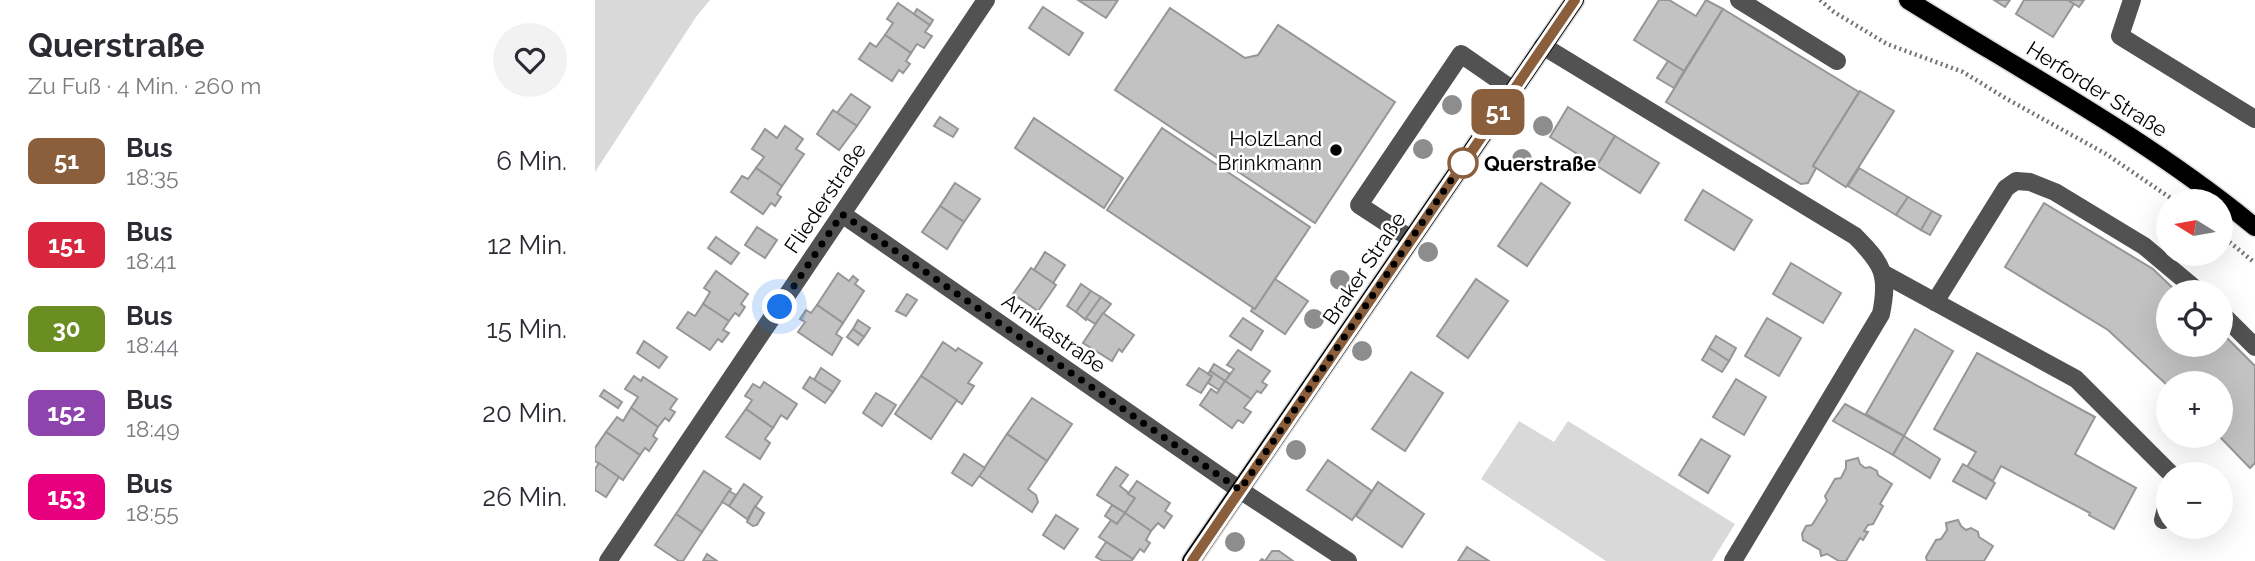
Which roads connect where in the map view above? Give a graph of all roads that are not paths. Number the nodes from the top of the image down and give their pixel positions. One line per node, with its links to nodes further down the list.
1 (986, 0): 10 (street, Fliederstraße)
2 (1575, 0): 6 (main road, Braker Straße)
3 (1739, 0): 7 (street)
4 (1908, 0): 11 (main road, Herforder Straße)
5 (2132, 0): 9 (street)
6 (1543, 47): 8 (main road, Braker Straße); 13 (street)
7 (1837, 61)
8 (1513, 90): 12 (main road, Braker Straße); 12 (street)
9 (2255, 119)
10 (842, 214): 19 (street, Arnikastraße); 20 (street, Fliederstraße)
11 (2255, 227)
12 (1411, 239): 19 (main road, Braker Straße)
13 (1884, 274): 15 (street); 23 (street)
14 (2185, 280): 15 (street)
15 (1935, 302): 18 (street)
16 (2233, 325): 17 (street)
17 (2255, 347)
18 (2159, 462)
19 (1240, 490): 21 (main road, Braker Straße); 22 (street, Arnikastraße)
20 (608, 561)
21 (1191, 561)
22 (1348, 561)
23 (1733, 561)

